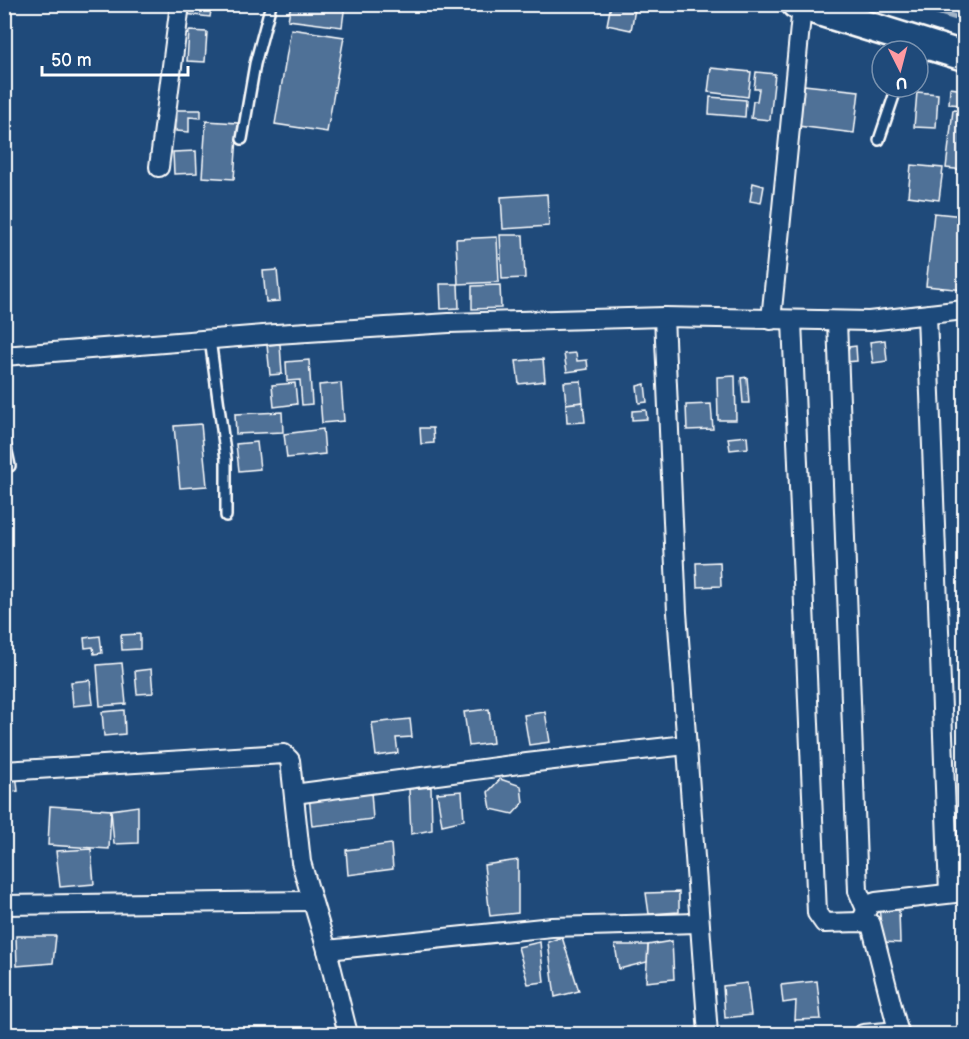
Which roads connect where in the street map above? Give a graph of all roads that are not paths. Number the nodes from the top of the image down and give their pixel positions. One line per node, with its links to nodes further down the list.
1 (180, 4): 10 (street)
2 (271, 4): 8 (lane)
3 (800, 5): 4 (main road); 14 (street)
4 (891, 39)
5 (930, 50): 6 (main road)
6 (964, 56)
7 (893, 99): 9 (lane)
8 (242, 138)
9 (879, 140)
10 (159, 166)
11 (964, 310): 12 (street)
12 (927, 315): 16 (street); 25 (street)
13 (664, 317): 14 (street); 17 (street); 22 (street)
14 (771, 320): 15 (street)
15 (792, 321): 16 (street); 28 (street)
16 (837, 321): 28 (street)
17 (210, 339): 18 (street); 21 (lane)
18 (4, 356)
19 (4, 438): 20 (lane)
20 (10, 466)
21 (226, 516)
22 (686, 745): 24 (street); 29 (street)
23 (4, 771): 24 (street)
24 (294, 794): 26 (street)
25 (957, 892): 28 (street)
26 (311, 901): 27 (street); 30 (street)
27 (4, 905)
28 (863, 915): 31 (street)
29 (698, 923): 30 (street); 33 (street)
30 (327, 950): 32 (street)
31 (899, 1033): 34 (street)
32 (348, 1035)
33 (708, 1035)
34 (863, 1035)

